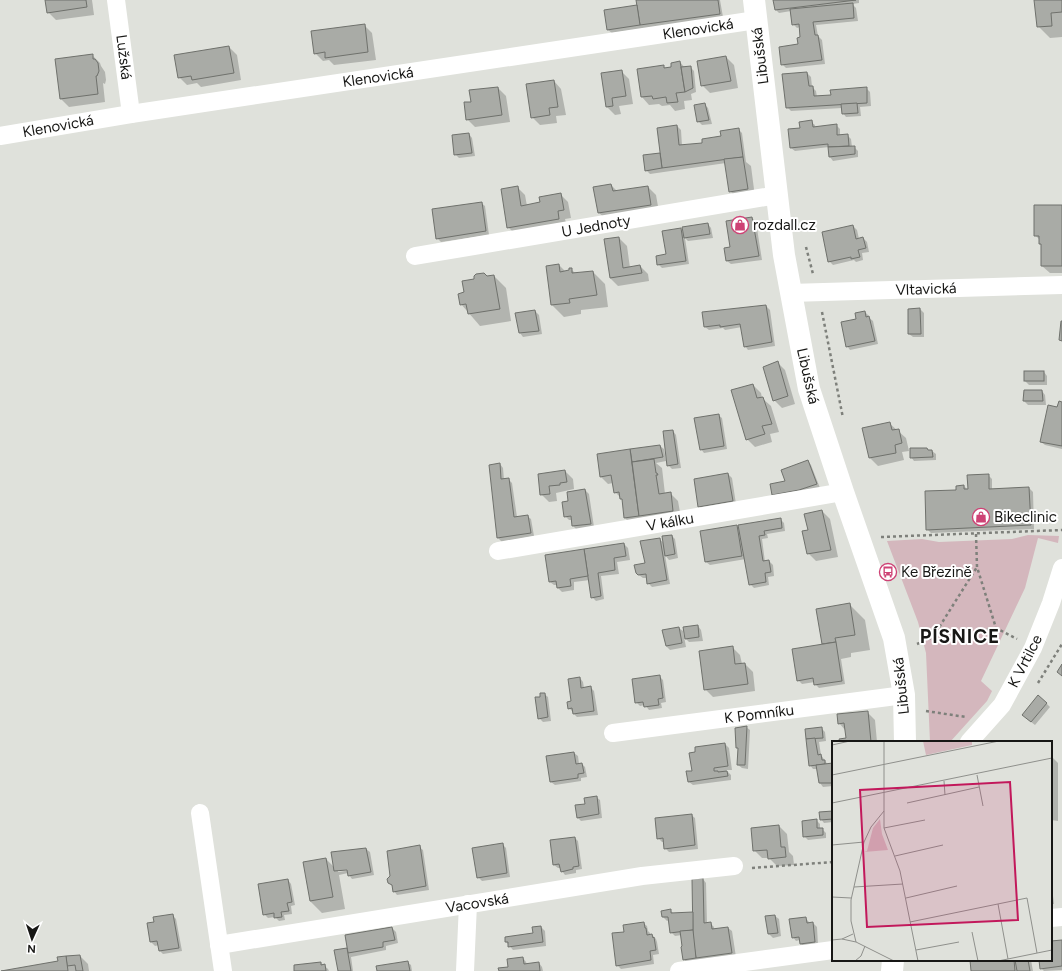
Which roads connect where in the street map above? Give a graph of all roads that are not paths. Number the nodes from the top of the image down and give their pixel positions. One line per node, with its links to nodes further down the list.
1 (116, 0): 3 (street, Lužská)
2 (755, 10): 3 (street, Klenovická); 5 (street, Libušská)
3 (131, 114): 4 (street, Klenovická)
4 (0, 136)
5 (777, 195): 6 (street, U Jednoty); 8 (street, Libušská)
6 (415, 256)
7 (1062, 285): 8 (street, Vltavická)
8 (790, 293): 9 (street, Libušská)
9 (843, 492): 10 (street, V kálku); 13 (street, Libušská)
10 (498, 551)
11 (1062, 568): 12 (street, K Vrtilce)
12 (1056, 605): 16 (street, K Vrtilce)
13 (904, 694): 14 (street, K Pomníku); 15 (street, Libušská)
14 (613, 733)
15 (905, 741)
16 (970, 741)
17 (200, 813): 22 (street)
18 (734, 866): 19 (street, Vacovská)
19 (468, 904): 22 (street, Vacovská); 26 (street)
20 (1062, 917): 21 (street)
21 (1052, 918)
22 (219, 945): 25 (street)
23 (832, 950): 27 (street)
24 (893, 961): 28 (street)
25 (223, 971)
26 (465, 971)
27 (679, 971)
28 (892, 971)

